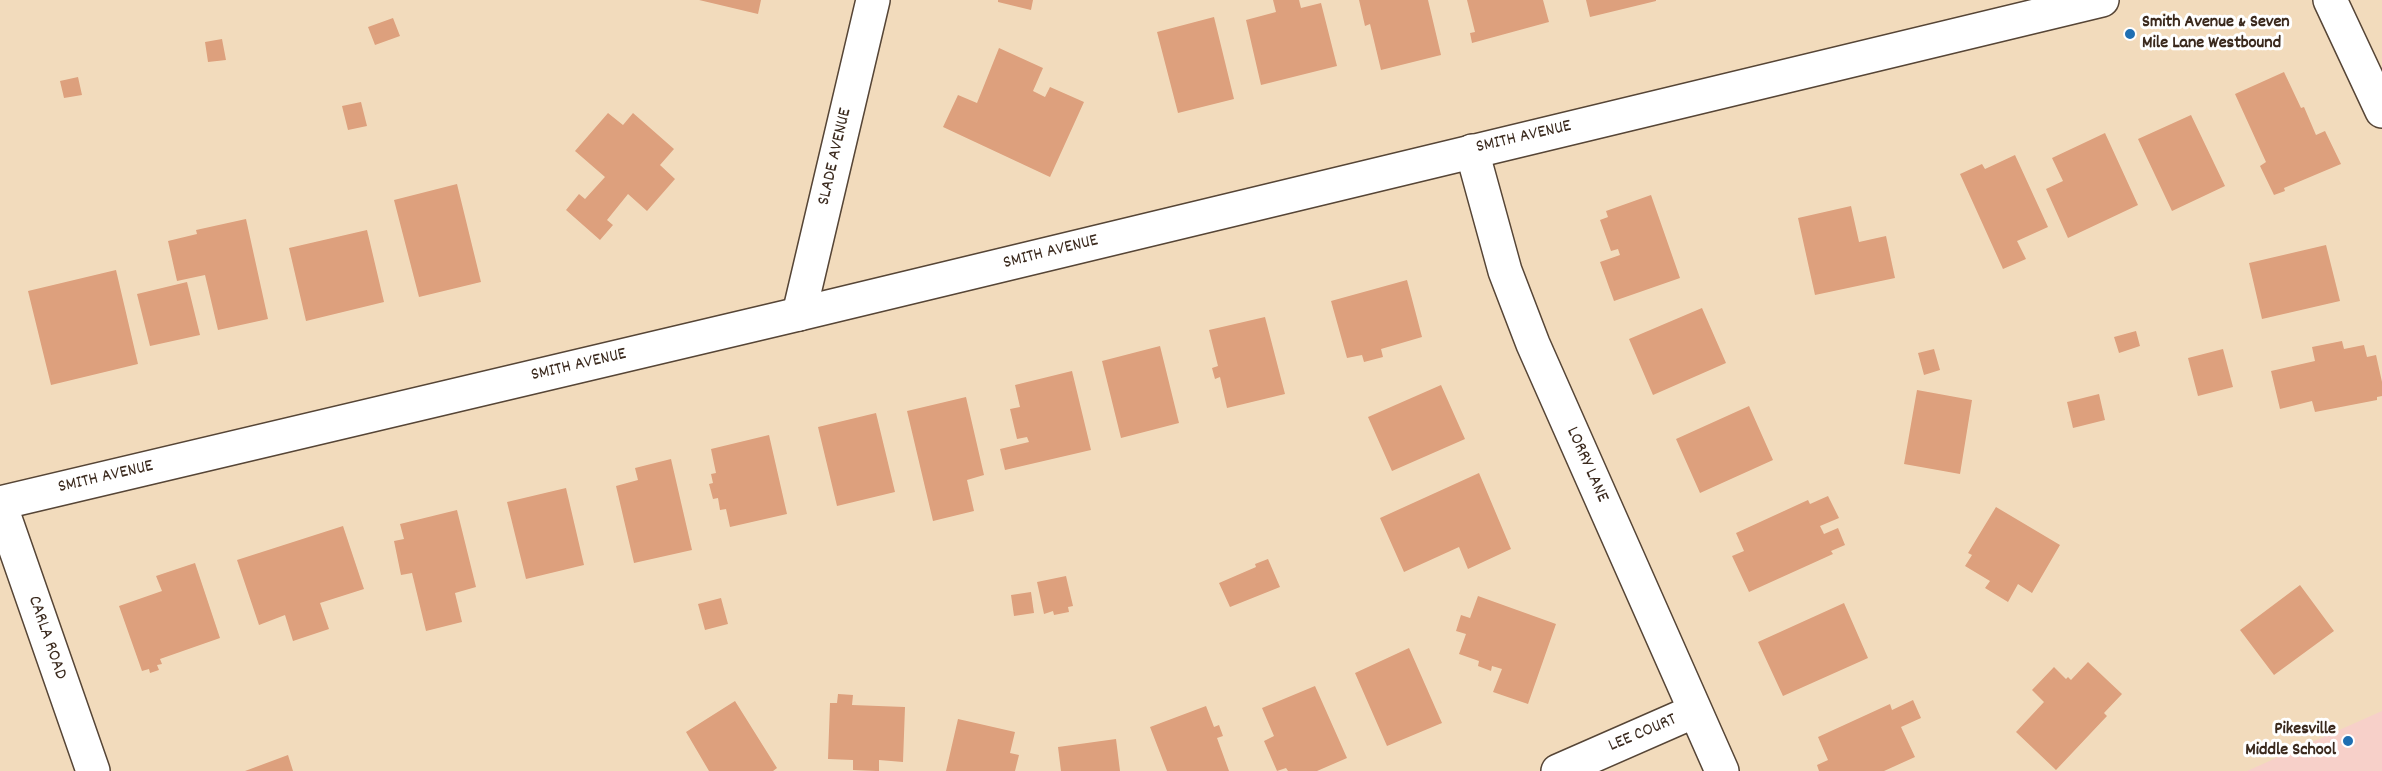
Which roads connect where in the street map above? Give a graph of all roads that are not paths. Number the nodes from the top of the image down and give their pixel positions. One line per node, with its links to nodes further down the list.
1 (873, 0): 6 (main road, SLADE AVENUE)
2 (2102, 0): 5 (main road, SMITH AVENUE)
3 (2330, 0): 4 (main road)
4 (2382, 111)
5 (1472, 151): 6 (main road, SMITH AVENUE); 8 (main road, LORRY LANE)
6 (799, 314): 7 (main road, SMITH AVENUE)
7 (0, 504): 9 (main road, CARLA ROAD)
8 (1695, 711): 10 (main road, LEE COURT); 11 (main road, LORRY LANE)
9 (93, 771)
10 (1558, 771)
11 (1722, 771)

